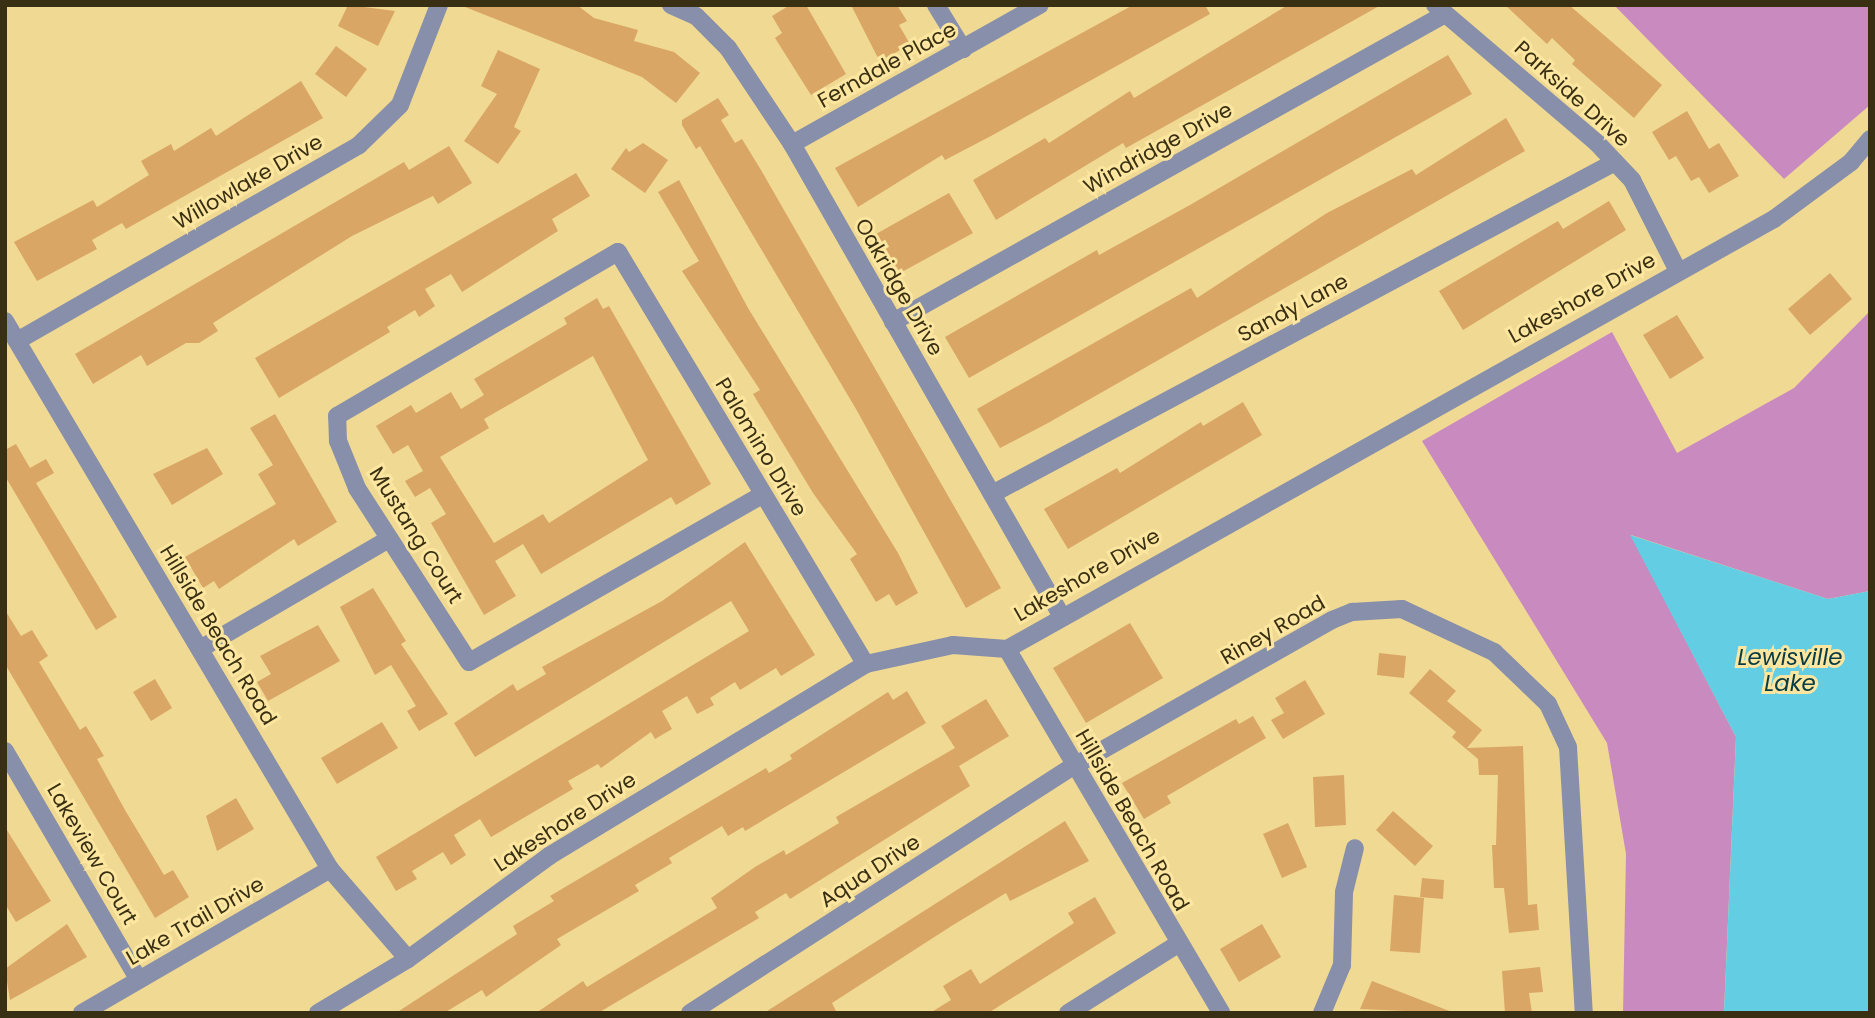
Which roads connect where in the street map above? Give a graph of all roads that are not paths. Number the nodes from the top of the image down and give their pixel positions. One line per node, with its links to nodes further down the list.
1 (439, 5): 14 (street, Willowlake Drive)
2 (671, 5): 8 (street, Oakridge Drive)
3 (936, 5): 6 (street)
4 (1040, 5): 6 (street, Ferndale Place)
5 (1440, 10): 9 (street, Parkside Drive); 13 (street, Windridge Drive)
6 (963, 49): 8 (street, Ferndale Place)
7 (1870, 139): 11 (street, Lakeshore Drive)
8 (792, 144): 13 (street, Oakridge Drive)
9 (1615, 162): 11 (street, Parkside Drive); 15 (street, Sandy Lane)
10 (618, 252): 16 (street, Palomino Drive); 17 (street, Mustang Court)
11 (1678, 271): 18 (street, Lakeshore Drive)
12 (5, 321): 14 (street, Hillside Beach Road)
13 (893, 322): 15 (street, Oakridge Drive)
14 (17, 341): 19 (street, Hillside Beach Road)
15 (992, 494): 18 (street, Oakridge Drive)
16 (762, 495): 17 (street, Mustang Court); 21 (street, Palomino Drive)
17 (389, 539): 19 (street)
18 (1060, 615): 20 (street, Lakeshore Drive)
19 (200, 649): 25 (street, Hillside Beach Road)
20 (1006, 649): 21 (street, Lakeshore Drive); 23 (street, Hillside Beach Road)
21 (866, 664): 27 (street, Lakeshore Drive)
22 (5, 751): 28 (street, Lakeview Court)
23 (1074, 766): 26 (street, Hillside Beach Road); 31 (street, Aqua Drive); 35 (street, Riney Road)
24 (1355, 848): 34 (street)
25 (330, 869): 27 (street, Hillside Beach Road); 28 (street, Lake Trail Drive)
26 (1178, 944): 32 (street); 33 (street, Hillside Beach Road)
27 (408, 959): 30 (street, Lakeshore Drive)
28 (139, 980): 29 (street, Lake Trail Drive)
29 (82, 1013)
30 (318, 1013)
31 (690, 1013)
32 (1068, 1013)
33 (1220, 1013)
34 (1322, 1013)
35 (1584, 1013)

